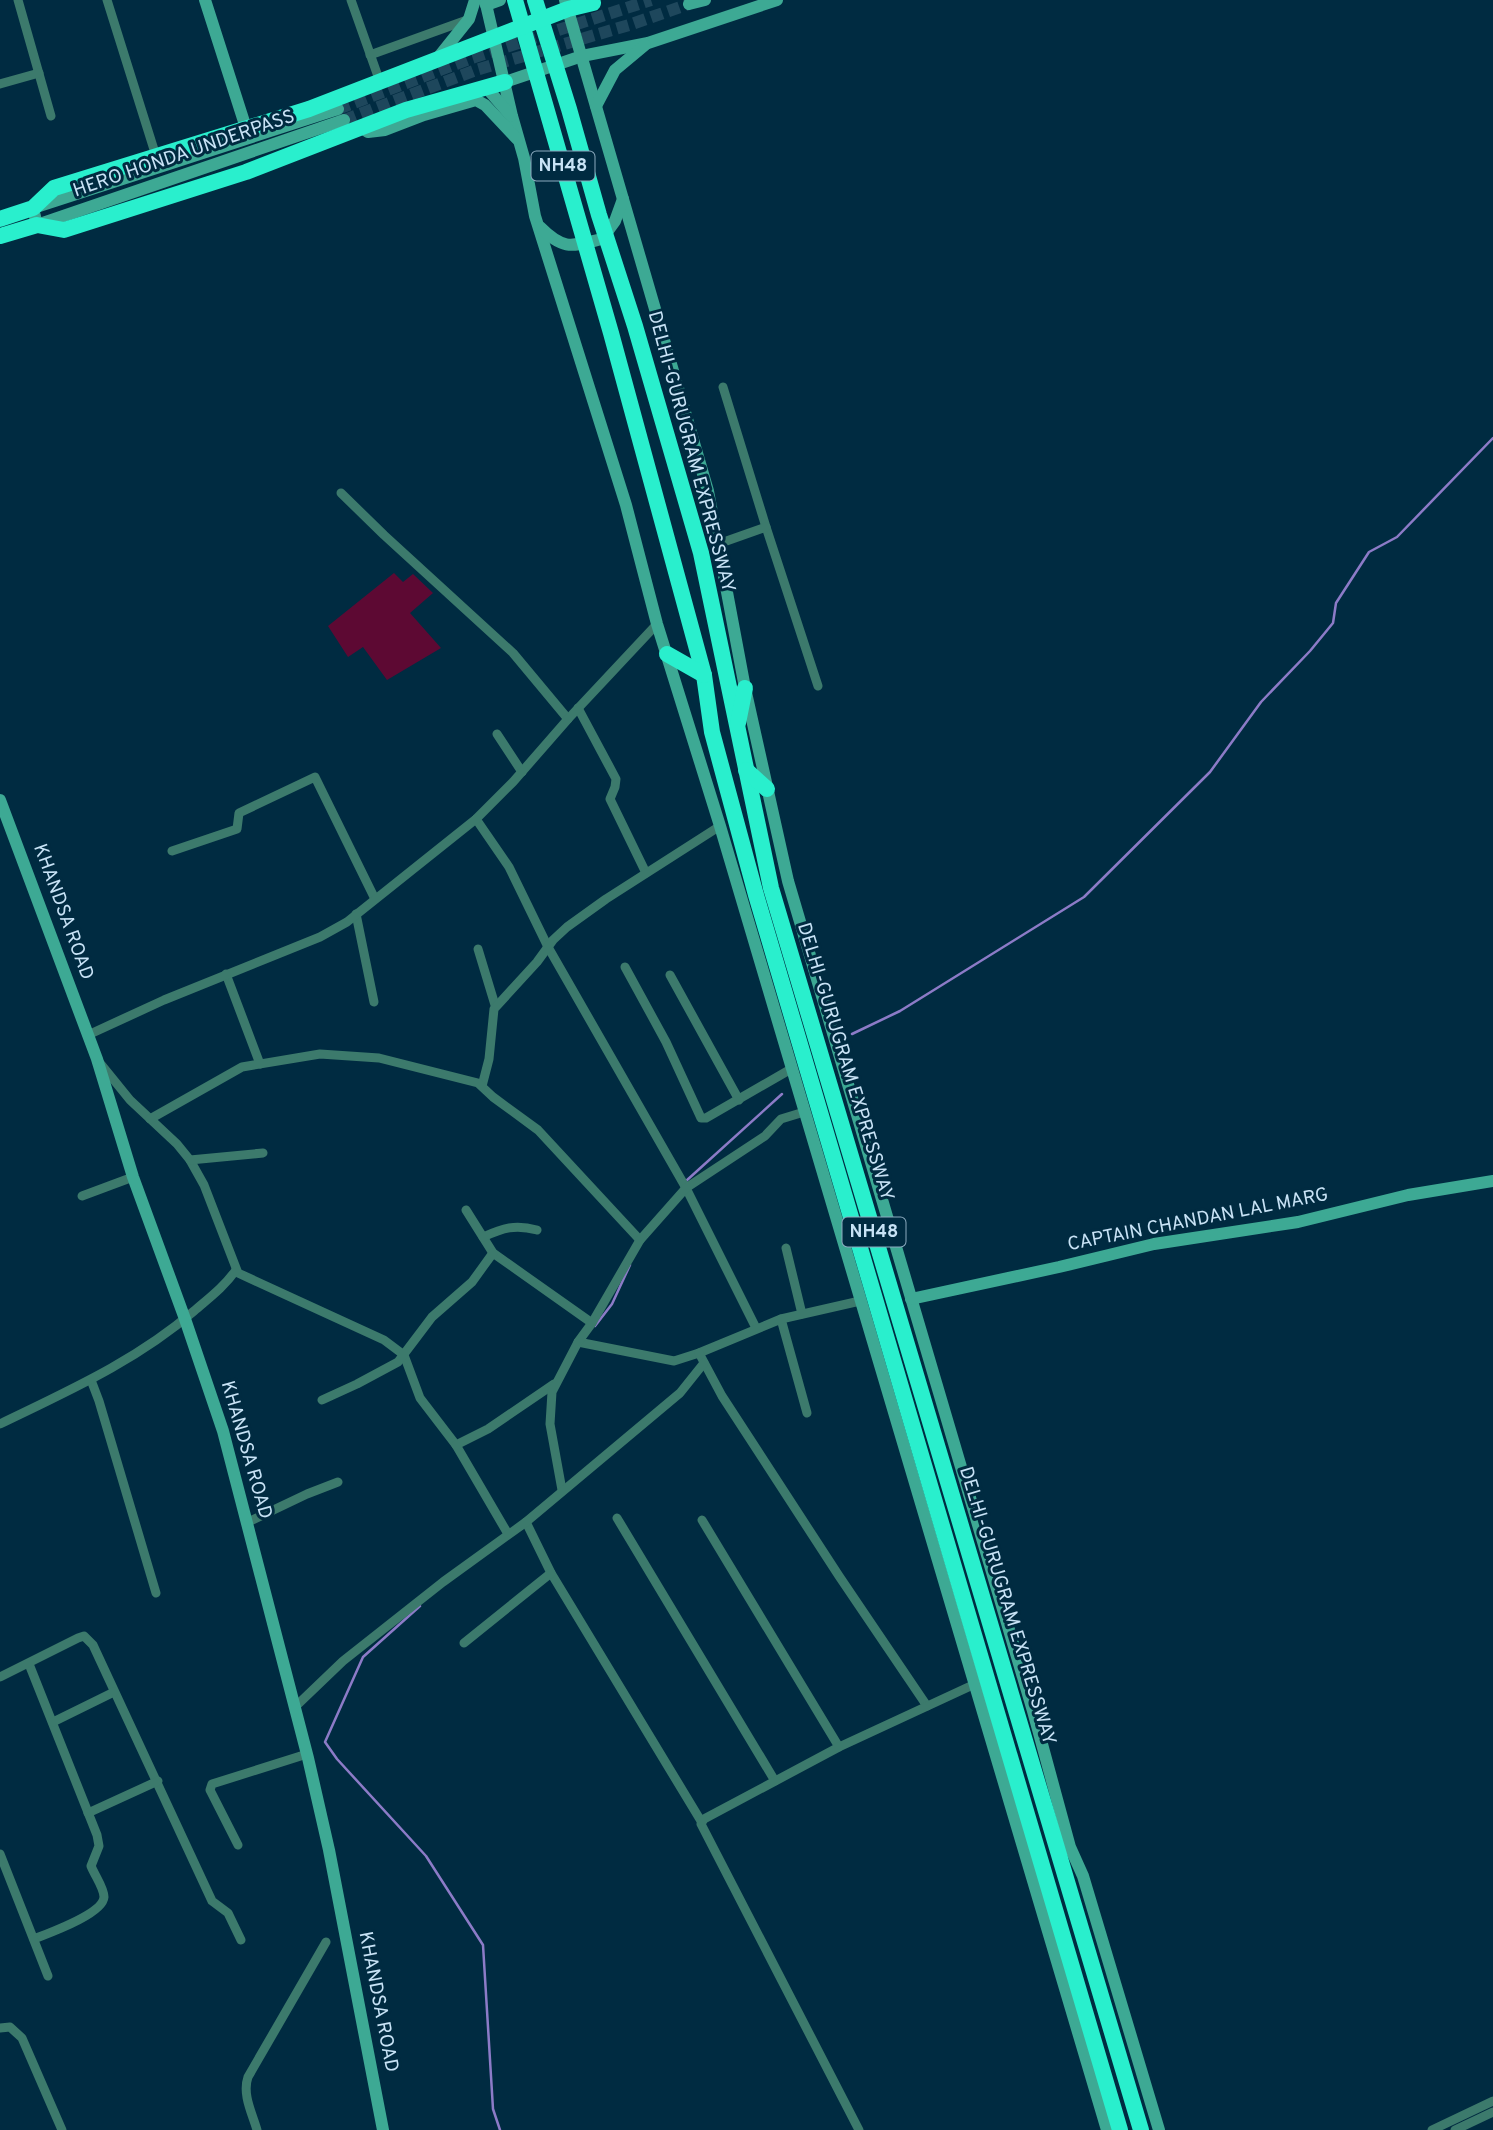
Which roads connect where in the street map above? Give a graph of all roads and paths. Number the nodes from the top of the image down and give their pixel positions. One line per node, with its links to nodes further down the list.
1 (18, 0): 20 (street)
2 (107, 0): 31 (street)
3 (205, 0): 29 (main road)
4 (351, 0): 17 (street)
5 (500, 0): 11 (main road)
6 (515, 0): 44 (highway, DELHI-GURUGRAM EXPRESSWAY / NH48)
7 (535, 0): 49 (highway, DELHI-GURUGRAM EXPRESSWAY / NH48)
8 (705, 0): 12 (main road)
9 (777, 0): 16 (main road)
10 (593, 1): 13 (highway)
11 (482, 2): 14 (main road); 15 (main road)
12 (689, 4)
13 (567, 5): 15 (highway); 18 (main road)
14 (468, 19): 17 (street); 19 (main road)
15 (495, 37): 19 (highway); 22 (main road)
16 (648, 43): 18 (main road); 25 (main road)
17 (370, 55): 21 (street)
18 (582, 56): 22 (main road); 25 (main road)
19 (435, 62): 21 (highway)
20 (39, 73): 23 (street); 26 (street)
21 (380, 82): 29 (highway)
22 (505, 82): 24 (highway); 27 (main road)
23 (0, 84)
24 (486, 87): 27 (main road); 28 (highway)
25 (596, 106): 32 (main road)
26 (51, 116)
27 (512, 116): 30 (main road)
28 (360, 127): 30 (main road); 35 (highway)
29 (246, 128): 31 (highway)
30 (520, 142): 36 (main road)
31 (156, 156): 33 (highway)
32 (623, 199): 36 (main road); 41 (main road)
33 (33, 208): 34 (highway); 35 (main road); 35 (main road, HERO HONDA UNDERPASS)
34 (0, 219)
35 (37, 225): 37 (highway)
36 (538, 225): 42 (main road)
37 (0, 236)
38 (723, 387): 40 (street)
39 (341, 493): 48 (street)
40 (766, 527): 41 (street); 45 (street)
41 (718, 544): 46 (main road)
42 (657, 624): 43 (main road); 47 (street)
43 (667, 653): 44 (highway); 56 (main road)
44 (704, 675): 76 (highway, DELHI-GURUGRAM EXPRESSWAY / NH48)
45 (818, 686)
46 (745, 688): 49 (highway); 53 (main road)
47 (579, 708): 48 (street); 58 (street)
48 (568, 719): 52 (street)
49 (737, 729): 51 (highway, DELHI-GURUGRAM EXPRESSWAY / NH48)
50 (497, 734): 52 (street)
51 (746, 770): 53 (highway); 145 (highway, DELHI-GURUGRAM EXPRESSWAY / NH48)
52 (522, 772): 55 (street)
53 (767, 789): 90 (main road)
54 (0, 800): 68 (main road, KHANDSA ROAD)
55 (477, 818): 59 (street); 61 (street)
56 (720, 826): 58 (street); 71 (main road)
57 (172, 851): 59 (street)
58 (646, 873): 61 (street)
59 (375, 899): 60 (street)
60 (356, 914): 64 (street); 66 (street)
61 (548, 947): 67 (street); 81 (street)
62 (478, 949): 67 (street)
63 (625, 967): 73 (street)
64 (226, 974): 68 (street); 70 (street)
65 (670, 975): 73 (street)
66 (374, 1002)
67 (495, 1005): 72 (street)
68 (88, 1035): 69 (main road, KHANDSA ROAD)
69 (97, 1059): 75 (street); 79 (main road, KHANDSA ROAD)
70 (260, 1064): 72 (street); 75 (street)
71 (791, 1069): 73 (street); 74 (main road)
72 (482, 1086): 86 (street)
73 (739, 1100)
74 (804, 1112): 76 (main road); 81 (street)
75 (150, 1119): 78 (street)
76 (818, 1136): 91 (main road); 144 (highway, DELHI-GURUGRAM EXPRESSWAY / NH48)
77 (263, 1153): 78 (street)
78 (190, 1160): 89 (street)
79 (133, 1177): 82 (street); 93 (main road, KHANDSA ROAD)
80 (1493, 1181): 90 (main road, CAPTAIN CHANDAN LAL MARG)
81 (686, 1188): 86 (street); 96 (street)
82 (82, 1196)
83 (466, 1210): 85 (street)
84 (537, 1230): 85 (street)
85 (483, 1237): 88 (street)
86 (640, 1240): 95 (street)
87 (786, 1248): 92 (street)
88 (493, 1253): 95 (street); 99 (street)
89 (236, 1270): 93 (street); 99 (street)
90 (911, 1299): 146 (main road)
91 (860, 1301): 92 (street); 119 (main road)
92 (802, 1314): 94 (street)
93 (185, 1319): 101 (street); 112 (main road, KHANDSA ROAD)
94 (781, 1319): 96 (street); 104 (street)
95 (592, 1322): 97 (street)
96 (756, 1328): 98 (street)
97 (578, 1342): 98 (street); 102 (street)
98 (699, 1353): 100 (street)
99 (404, 1355): 103 (street); 106 (street)
100 (704, 1363): 108 (street); 121 (street)
101 (91, 1380): 105 (street); 115 (street)
102 (555, 1384): 106 (street); 108 (street)
103 (322, 1400)
104 (807, 1413)
105 (0, 1424)
106 (456, 1445): 113 (street)
107 (338, 1482): 112 (street)
108 (562, 1490): 111 (street)
109 (617, 1518): 127 (street)
110 (702, 1520): 124 (street)
111 (526, 1522): 113 (street); 114 (street)
112 (246, 1523): 122 (main road, KHANDSA ROAD)
113 (508, 1534): 122 (street)
114 (551, 1573): 116 (street); 129 (street)
115 (156, 1593)
116 (464, 1643)
117 (29, 1664): 118 (street); 120 (street); 123 (street)
118 (0, 1677)
119 (975, 1684): 121 (street); 143 (main road)
120 (114, 1692): 123 (street); 126 (street)
121 (928, 1706): 124 (street)
122 (295, 1707): 125 (main road, KHANDSA ROAD)
123 (53, 1722): 128 (street)
124 (839, 1747): 127 (street)
125 (307, 1754): 130 (street); 141 (main road, KHANDSA ROAD)
126 (158, 1781): 128 (street); 133 (street)
127 (775, 1781): 129 (street)
128 (89, 1813): 132 (street)
129 (701, 1822): 142 (street)
130 (238, 1844)
131 (0, 1854): 132 (street)
132 (34, 1939): 135 (street)
133 (242, 1940)
134 (326, 1942): 140 (street)
135 (48, 1976)
136 (0, 2028): 139 (street)
137 (1493, 2101): 147 (street)
138 (1493, 2112): 148 (street)
139 (62, 2130)
140 (257, 2130)
141 (383, 2130)
142 (859, 2130)
143 (1107, 2130)
144 (1119, 2130)
145 (1141, 2130)
146 (1158, 2130)
147 (1432, 2130)
148 (1455, 2130)

